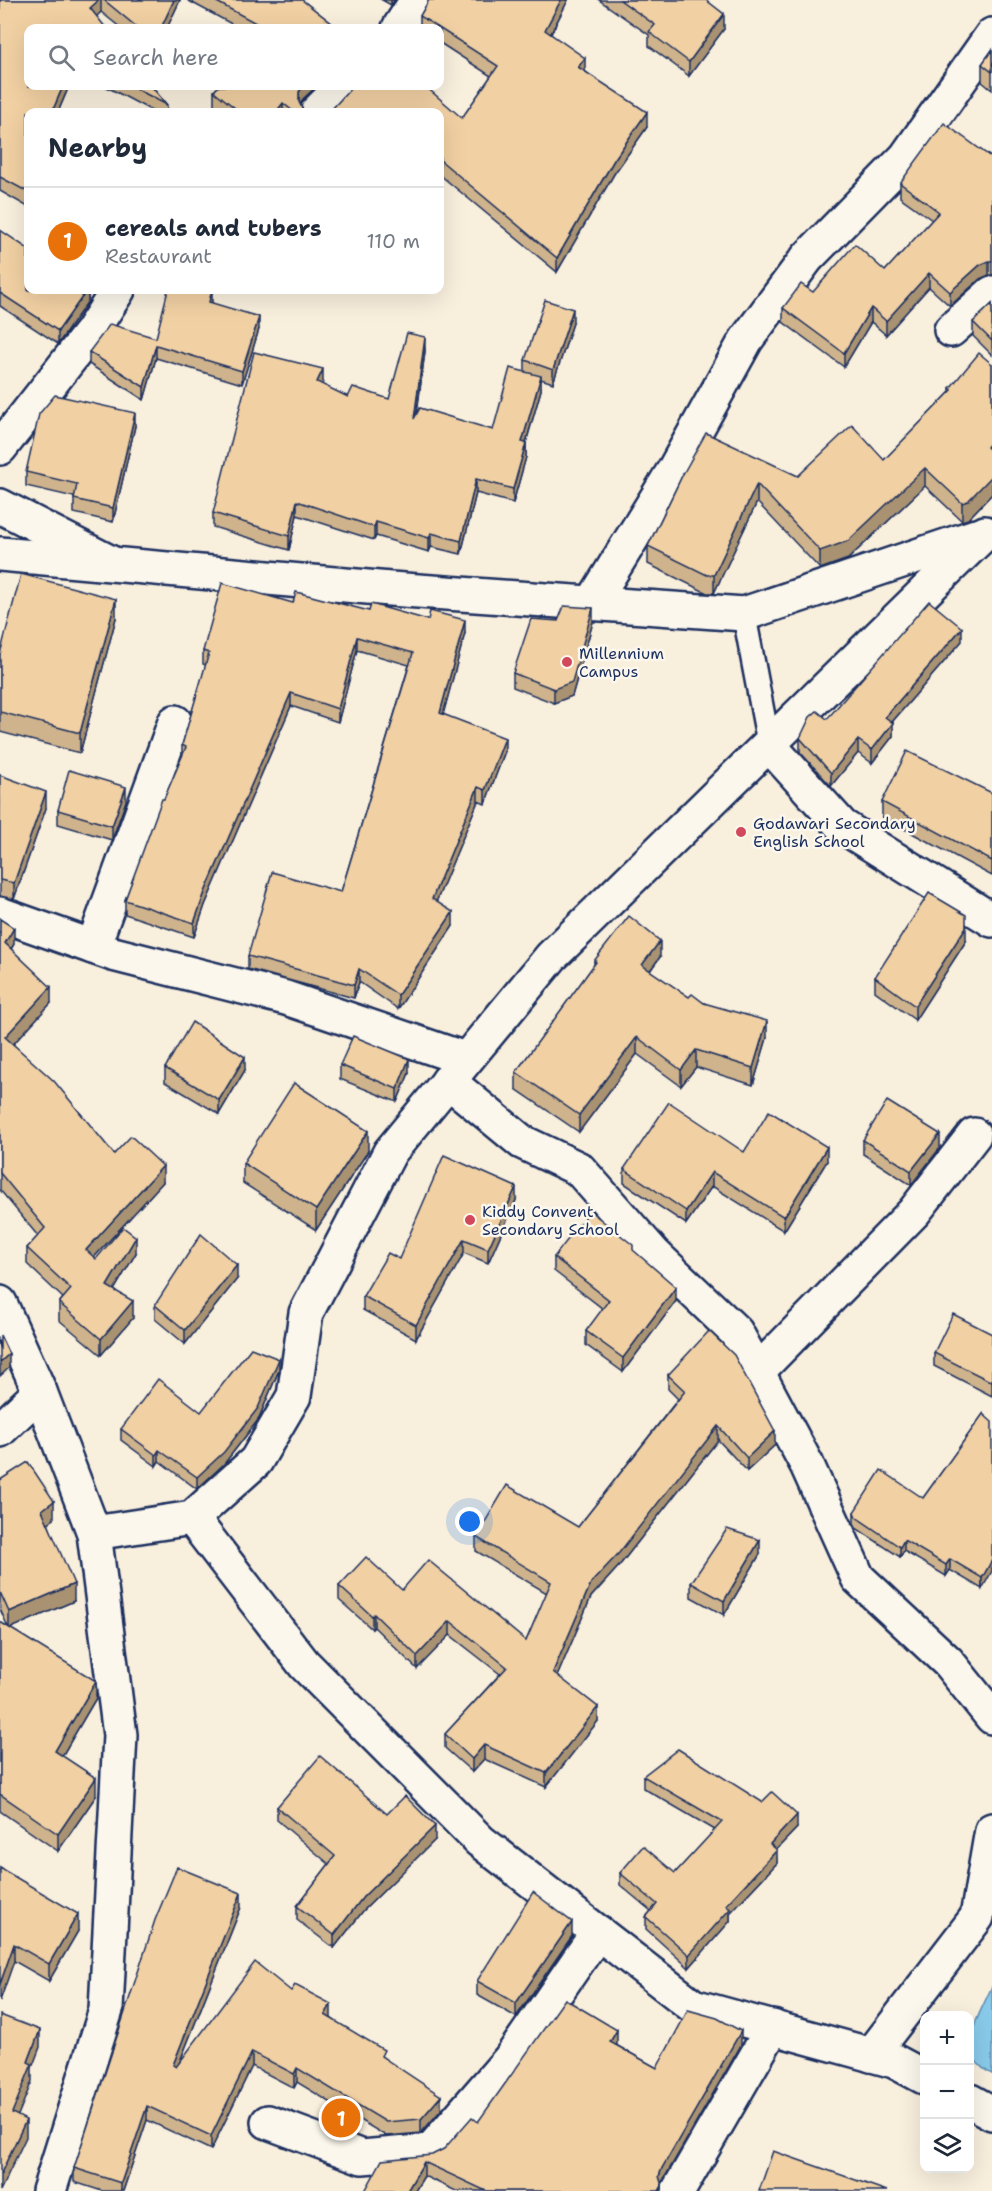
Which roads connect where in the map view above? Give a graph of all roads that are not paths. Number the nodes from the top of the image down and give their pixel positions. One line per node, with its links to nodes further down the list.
1 (417, 0): 2 (street)
2 (402, 24)
3 (992, 35): 14 (street)
4 (339, 90): 5 (street)
5 (321, 108)
6 (992, 293): 8 (street)
7 (115, 294): 9 (street)
8 (951, 330)
9 (0, 448)
10 (0, 507): 13 (street)
11 (988, 532): 15 (street); 17 (street)
12 (0, 554): 13 (street)
13 (111, 563): 14 (street)
14 (592, 603): 15 (street)
15 (744, 614): 17 (lane)
16 (175, 722): 20 (street)
17 (769, 745): 19 (street); 21 (street)
18 (0, 914): 20 (street)
19 (992, 920)
20 (93, 947): 21 (street)
21 (457, 1070): 24 (street); 27 (street)
22 (974, 1135): 24 (street)
23 (0, 1302): 25 (street)
24 (757, 1372): 29 (street)
25 (40, 1392): 26 (street); 28 (street)
26 (0, 1430)
27 (192, 1518): 28 (street); 31 (street)
28 (94, 1533): 38 (street)
29 (992, 1716)
30 (992, 1830): 33 (street)
31 (598, 1932): 32 (street); 37 (street)
32 (772, 2027): 33 (street); 39 (street)
33 (871, 2055): 34 (street)
34 (920, 2076)
35 (974, 2104): 36 (street)
36 (992, 2113)
37 (268, 2122)
38 (49, 2191)
39 (678, 2191)

